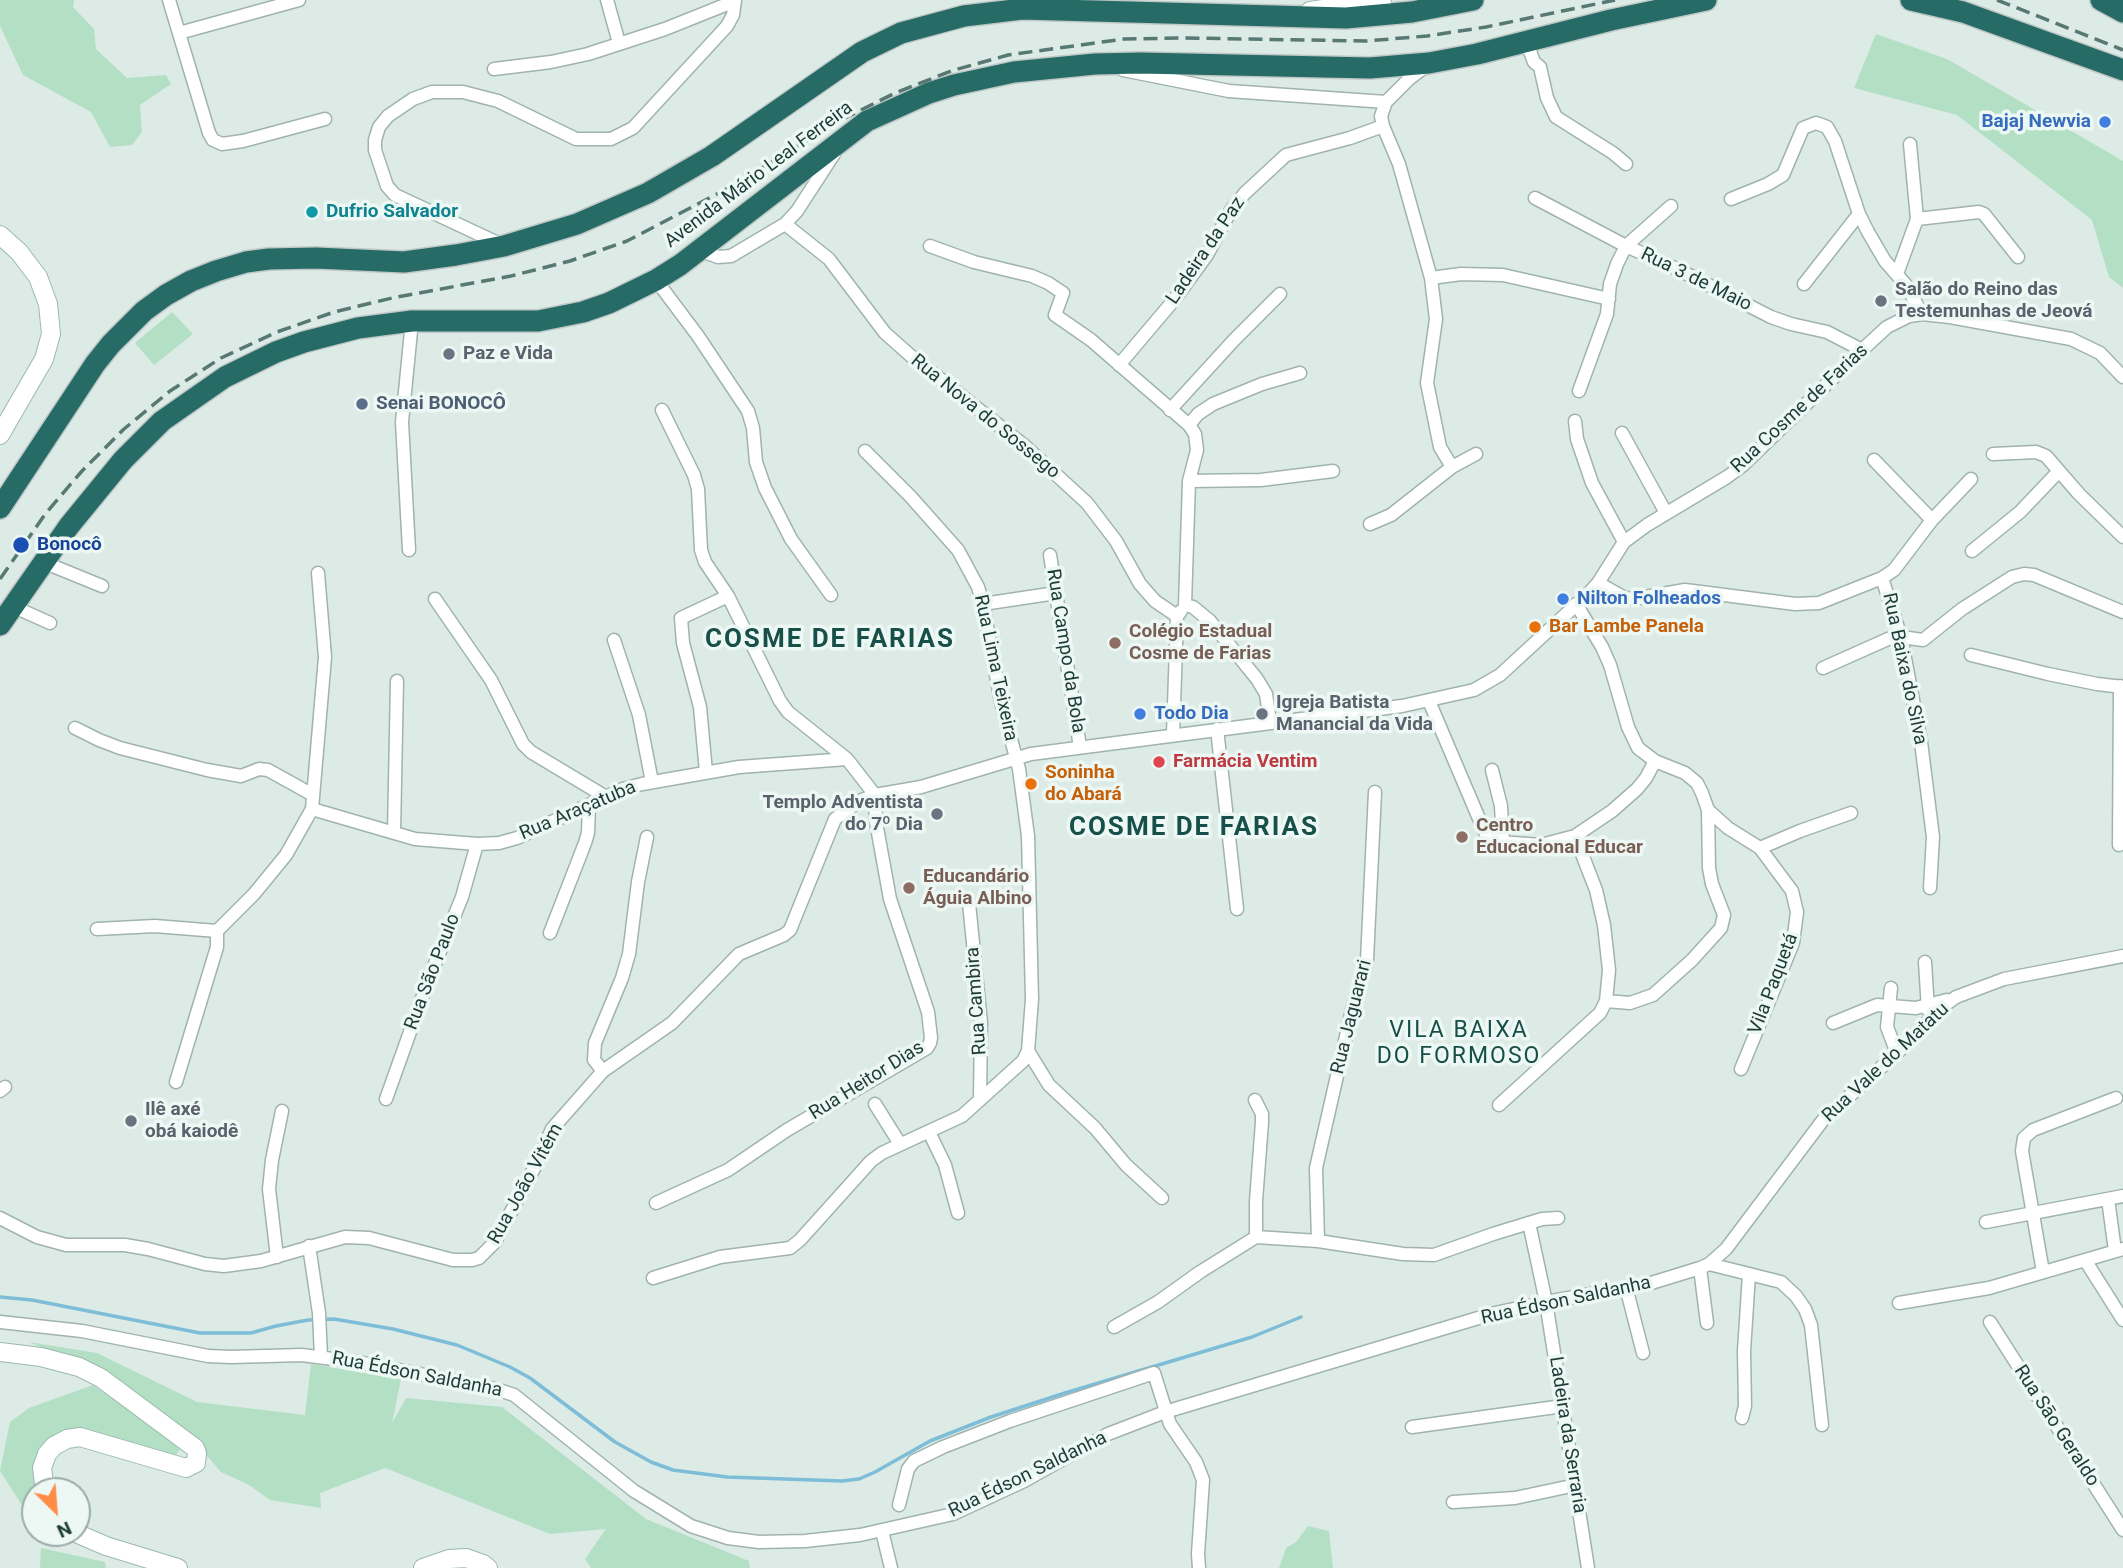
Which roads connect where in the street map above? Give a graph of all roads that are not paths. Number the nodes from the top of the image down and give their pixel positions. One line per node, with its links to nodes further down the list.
1 (169, 0): 15 (street)
2 (299, 0): 15 (street)
3 (607, 0): 17 (street)
4 (1382, 0): 14 (street, Avenida Mário Leal Ferreira)
5 (1473, 0): 14 (highway, Avenida Mário Leal Ferreira)
6 (1706, 0): 16 (highway, Avenida Mário Leal Ferreira)
7 (1911, 0): 21 (highway)
8 (2101, 0): 13 (highway)
9 (735, 1): 17 (street); 35 (street)
10 (1017, 4): 11 (highway, Avenida Mário Leal Ferreira); 12 (highway, Avenida Mário Leal Ferreira)
11 (1176, 6): 14 (highway, Avenida Mário Leal Ferreira)
12 (984, 7): 35 (highway, Avenida Mário Leal Ferreira)
13 (2123, 12)
14 (1292, 15)
15 (179, 33): 23 (street)
16 (1526, 41): 18 (highway, Avenida Mário Leal Ferreira); 27 (street)
17 (619, 43): 20 (street)
18 (1429, 63): 19 (highway, Avenida Mário Leal Ferreira); 22 (street)
19 (1096, 64): 22 (street); 25 (highway, Avenida Mário Leal Ferreira)
20 (494, 69)
21 (2123, 70)
22 (1386, 102): 24 (street)
23 (325, 119)
24 (1383, 126): 41 (street); 49 (street, Ladeira da Paz)
25 (848, 134): 33 (street); 38 (highway, Avenida Mário Leal Ferreira)
26 (1910, 144): 32 (street)
27 (1626, 164)
28 (1535, 198): 37 (street, Rua 3 de Maio)
29 (1731, 199): 31 (street)
30 (1671, 206): 37 (street)
31 (1859, 214): 40 (street); 43 (street)
32 (1917, 219): 39 (street); 40 (street)
33 (785, 224): 38 (street); 89 (street, Rua Nova do Sossego)
34 (0, 235): 58 (street)
35 (504, 246): 68 (highway, Avenida Mário Leal Ferreira)
36 (930, 246): 49 (street)
37 (1626, 246): 45 (street); 48 (street, Rua 3 de Maio)
38 (699, 250): 42 (highway, Avenida Mário Leal Ferreira)
39 (2018, 257)
40 (1897, 274): 46 (street)
41 (1432, 278): 45 (street); 63 (street)
42 (656, 280): 47 (highway, Avenida Mário Leal Ferreira); 83 (street)
43 (1804, 284)
44 (1280, 294): 54 (street)
45 (1609, 299): 52 (street)
46 (1922, 314): 48 (street, Rua Cosme de Farias); 51 (street, Rua Cosme de Farias)
47 (412, 321): 74 (street); 77 (highway, Avenida Mário Leal Ferreira)
48 (1862, 350): 69 (street, Rua Cosme de Farias)
49 (1119, 365): 54 (street)
50 (1300, 373): 56 (street)
51 (2123, 377)
52 (1579, 391)
53 (663, 410): 84 (street)
54 (1170, 410): 56 (street)
55 (1575, 421): 73 (street)
56 (1189, 425): 67 (street)
57 (1622, 433): 69 (street)
58 (0, 435)
59 (865, 451): 86 (street, Rua Lima Teixeira)
60 (1476, 454): 63 (street)
61 (1993, 454): 65 (street)
62 (1874, 460): 70 (street)
63 (1452, 467): 71 (street)
64 (1333, 471): 67 (street)
65 (2059, 471): 72 (street); 75 (street)
66 (1971, 479): 70 (street)
67 (1189, 481): 89 (street)
68 (0, 508)
69 (1666, 513): 73 (street, Rua Cosme de Farias)
70 (1932, 520): 79 (street)
71 (1370, 524)
72 (2123, 537)
73 (1623, 542): 80 (street, Rua Cosme de Farias)
74 (409, 550)
75 (1972, 551)
76 (1050, 555): 82 (street, Rua Campo da Bola)
77 (43, 562): 81 (street); 88 (highway, Avenida Mário Leal Ferreira)
78 (318, 573): 113 (street)
79 (1882, 578): 80 (street, Rua Baixa do Silva); 93 (street, Rua Baixa do Silva)
80 (1598, 583): 87 (street, Rua Cosme de Farias)
81 (102, 586)
82 (1056, 593): 86 (street); 104 (street, Rua Campo da Bola)
83 (831, 595)
84 (728, 596): 106 (street); 109 (street)
85 (435, 599): 115 (street)
86 (983, 604): 105 (street, Rua Lima Teixeira)
87 (1576, 604): 99 (street, Rua Cosme de Farias); 107 (street)
88 (12, 606): 91 (street); 92 (highway, Avenida Mário Leal Ferreira)
89 (1181, 611): 100 (street, Rua Nova do Sossego); 103 (street)
90 (2123, 612): 93 (street)
91 (50, 623)
92 (0, 625)
93 (1901, 637): 96 (street); 127 (street, Rua Baixa do Silva)
94 (614, 640): 111 (street)
95 (1971, 655): 98 (street)
96 (1823, 668)
97 (397, 681): 120 (street)
98 (2122, 687): 110 (street)
99 (1429, 701): 100 (street, Rua Cosme de Farias); 123 (street)
100 (1270, 722): 102 (street, Rua Cosme de Farias)
101 (75, 728): 113 (street)
102 (1217, 729): 103 (street, Rua Cosme de Farias); 129 (street)
103 (1173, 735): 104 (street, Rua Cosme de Farias)
104 (1080, 747): 105 (street, Rua Cosme de Farias)
105 (1016, 758): 114 (street, Rua Cosme de Farias); 142 (street, Rua Lima Teixeira)
106 (847, 759): 109 (street, Rua Araçatuba); 114 (street)
107 (1655, 761): 118 (street); 121 (street)
108 (1492, 770): 123 (street)
109 (706, 772): 111 (street, Rua Araçatuba)
110 (2121, 781): 125 (street)
111 (652, 782): 115 (street, Rua Araçatuba)
112 (1375, 792): 167 (street, Rua Jaguarari)
113 (313, 795): 117 (street)
114 (875, 795): 145 (street, Rua Cosme de Farias); 159 (street, Rua Heitor Dias)
115 (606, 797): 116 (street, Rua Araçatuba)
116 (589, 806): 124 (street, Rua Araçatuba); 132 (street)
117 (312, 809): 120 (street, Rua Araçatuba); 131 (street)
118 (1708, 810): 126 (street, Vila Paquetá); 137 (street)
119 (1852, 813): 126 (street)
120 (394, 833): 124 (street, Rua Araçatuba)
121 (1575, 836): 123 (street); 137 (street)
122 (648, 837): 145 (street)
123 (1503, 843)
124 (477, 844): 148 (street, Rua São Paulo)
125 (2119, 845)
126 (1760, 848): 144 (street, Vila Paquetá)
127 (1930, 888)
128 (969, 903): 149 (street, Rua Cambira)
129 (1237, 909)
130 (97, 929): 131 (street)
131 (217, 931): 146 (street)
132 (550, 933)
133 (2122, 957): 136 (street, Rua Vale do Matatu)
134 (1925, 962): 139 (street)
135 (1891, 988): 138 (street)
136 (1956, 997): 139 (street); 140 (street, Rua Vale do Matatu)
137 (1606, 1001): 152 (street)
138 (1888, 1005): 139 (street); 141 (street); 143 (street)
139 (1927, 1005): 140 (street)
140 (1929, 1019): 143 (street, Rua Vale do Matatu)
141 (1833, 1023)
142 (1028, 1051): 149 (street); 157 (street)
143 (1896, 1053): 172 (street, Rua Vale do Matatu)
144 (1741, 1069)
145 (603, 1071): 168 (street, Rua João Vitém)
146 (176, 1082)
147 (2116, 1098): 160 (street)
148 (386, 1099)
149 (980, 1100): 154 (street)
150 (1255, 1100): 166 (street)
151 (875, 1104): 155 (street)
152 (1499, 1105)
153 (282, 1111): 170 (street)
154 (929, 1132): 155 (street); 161 (street)
155 (900, 1144): 175 (street)
156 (2123, 1196): 158 (street)
157 (1162, 1198)
158 (2108, 1199): 160 (street); 169 (street)
159 (656, 1203)
160 (2034, 1212): 164 (street); 173 (street)
161 (958, 1213)
162 (0, 1218): 170 (street, Rua João Vitém)
163 (1558, 1218): 165 (street)
164 (1986, 1222)
165 (1529, 1223): 167 (street); 177 (street, Ladeira da Serraria)
166 (1256, 1237): 167 (street); 183 (street)
167 (1318, 1241)
168 (309, 1246): 170 (street, Rua João Vitém); 186 (street)
169 (2119, 1250): 171 (street)
170 (276, 1257)
171 (2084, 1260): 173 (street); 179 (street)
172 (1704, 1266): 174 (street); 176 (street, Rua Édson Saldanha); 182 (street)
173 (2043, 1272): 178 (street)
174 (1749, 1275): 189 (street); 190 (street)
175 (653, 1278)
176 (1626, 1287): 177 (street, Rua Édson Saldanha); 185 (street)
177 (1546, 1302): 187 (street, Ladeira da Serraria); 188 (street, Rua Édson Saldanha)
178 (1899, 1303)
179 (2123, 1320)
180 (0, 1322): 186 (street, Rua Édson Saldanha)
181 (1990, 1322): 196 (street, Rua Sāo Geraldo)
182 (1707, 1323)
183 (1114, 1327)
184 (0, 1352): 192 (street)
185 (1643, 1353)
186 (321, 1357): 197 (street, Rua Édson Saldanha)
187 (1563, 1406): 191 (street); 193 (street, Ladeira da Serraria)
188 (1165, 1412): 195 (street); 197 (street, Rua Édson Saldanha); 203 (street)
189 (1742, 1418)
190 (1822, 1425)
191 (1412, 1427)
192 (43, 1477)
193 (1576, 1485): 194 (street); 204 (street, Ladeira da Serraria)
194 (1453, 1502)
195 (899, 1505)
196 (2123, 1530)
197 (882, 1531): 202 (street)
198 (91, 1540): 199 (street)
199 (178, 1568)
200 (423, 1568): 201 (street)
201 (488, 1568)
202 (891, 1568)
203 (1199, 1568)
204 (1588, 1568)

